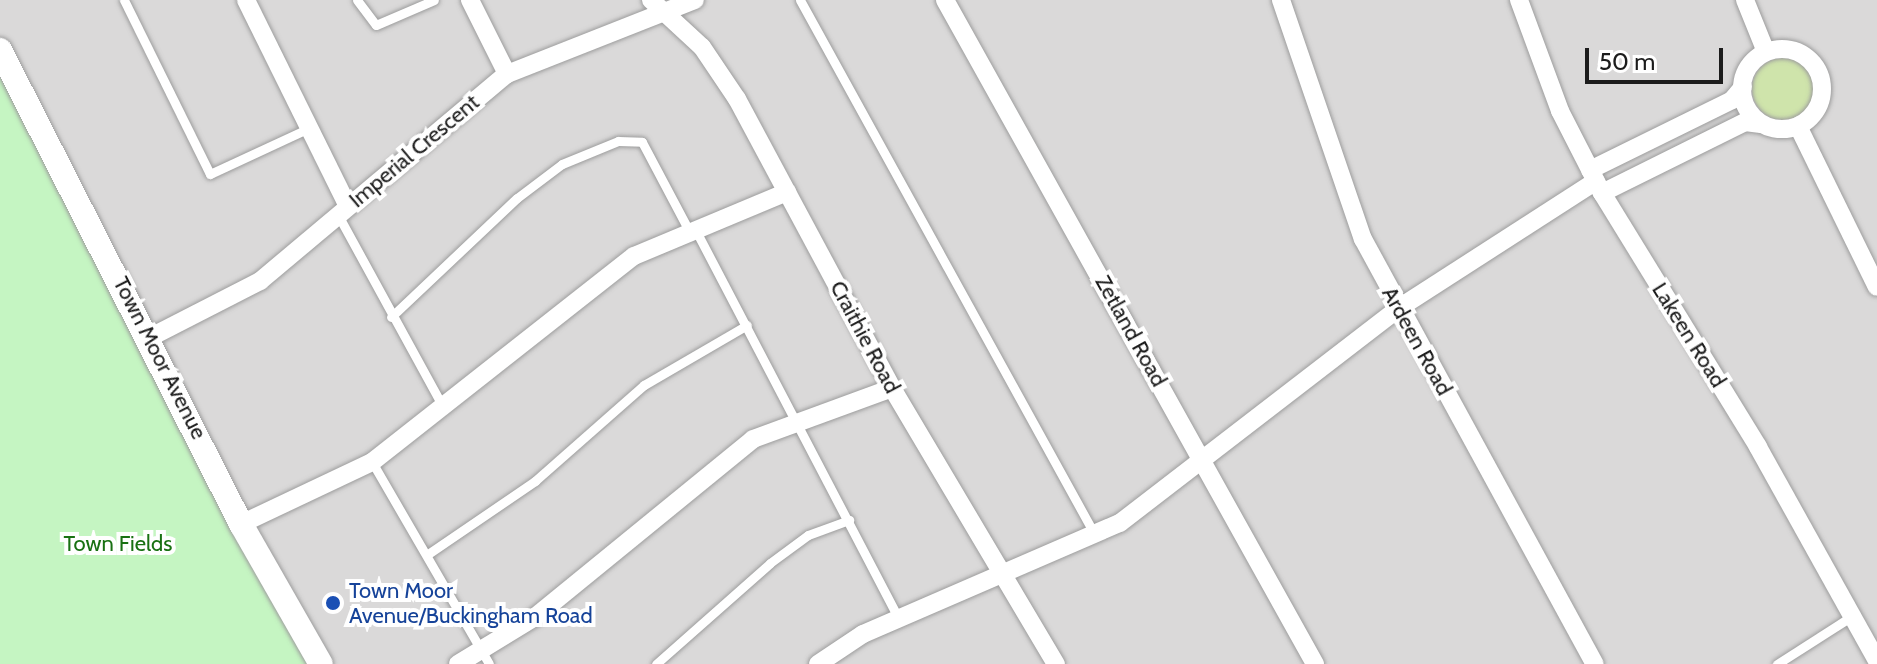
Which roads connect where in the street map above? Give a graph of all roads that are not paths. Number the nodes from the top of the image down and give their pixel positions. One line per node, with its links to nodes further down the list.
1 (124, 0): 20 (lane)
2 (246, 0): 20 (street)
3 (357, 0): 4 (lane)
4 (434, 0)
5 (470, 0): 16 (street)
6 (651, 0): 13 (street, Craithie Road)
7 (695, 0): 13 (street, Imperial Crescent)
8 (800, 0): 37 (lane)
9 (945, 0): 34 (street, Zetland Road)
10 (1281, 0): 26 (street, Ardeen Road)
11 (1519, 0): 21 (street, Lakeen Road)
12 (1745, 0): 15 (street)
13 (669, 15): 16 (street, Imperial Crescent); 22 (street, Craithie Road)
14 (0, 50): 29 (street, Town Moor Avenue)
15 (1766, 52): 17 (street); 19 (street)
16 (507, 74): 23 (street, Imperial Crescent)
17 (1743, 87): 18 (street); 21 (street)
18 (1761, 124): 19 (street); 21 (street)
19 (1798, 126): 25 (street)
20 (309, 128): 23 (street)
21 (1596, 181): 26 (street); 40 (street, Lakeen Road)
22 (787, 192): 24 (street); 30 (street, Craithie Road)
23 (343, 210): 27 (lane); 29 (street, Imperial Crescent)
24 (691, 228): 27 (lane); 28 (lane); 31 (street)
25 (1877, 287)
26 (1399, 308): 34 (street); 50 (street, Ardeen Road)
27 (391, 317): 31 (lane)
28 (747, 325): 32 (lane); 38 (lane)
29 (151, 337): 36 (street, Town Moor Avenue)
30 (892, 388): 32 (street); 39 (street, Craithie Road)
31 (445, 410): 33 (street)
32 (799, 422): 35 (lane); 42 (street)
33 (372, 462): 36 (street); 38 (lane)
34 (1204, 462): 37 (street); 49 (street, Zetland Road)
35 (849, 520): 41 (lane); 46 (lane)
36 (241, 524): 44 (street, Town Moor Avenue)
37 (1095, 535): 39 (street)
38 (428, 554): 42 (lane)
39 (1005, 578): 41 (street); 48 (street, Craithie Road)
40 (1852, 616): 43 (street, Lakeen Road); 51 (lane)
41 (899, 620): 47 (street)
42 (486, 658): 45 (street)
43 (1877, 661)
44 (321, 664)
45 (458, 664)
46 (656, 664)
47 (818, 664)
48 (1056, 664)
49 (1315, 664)
50 (1595, 664)
51 (1777, 664)

